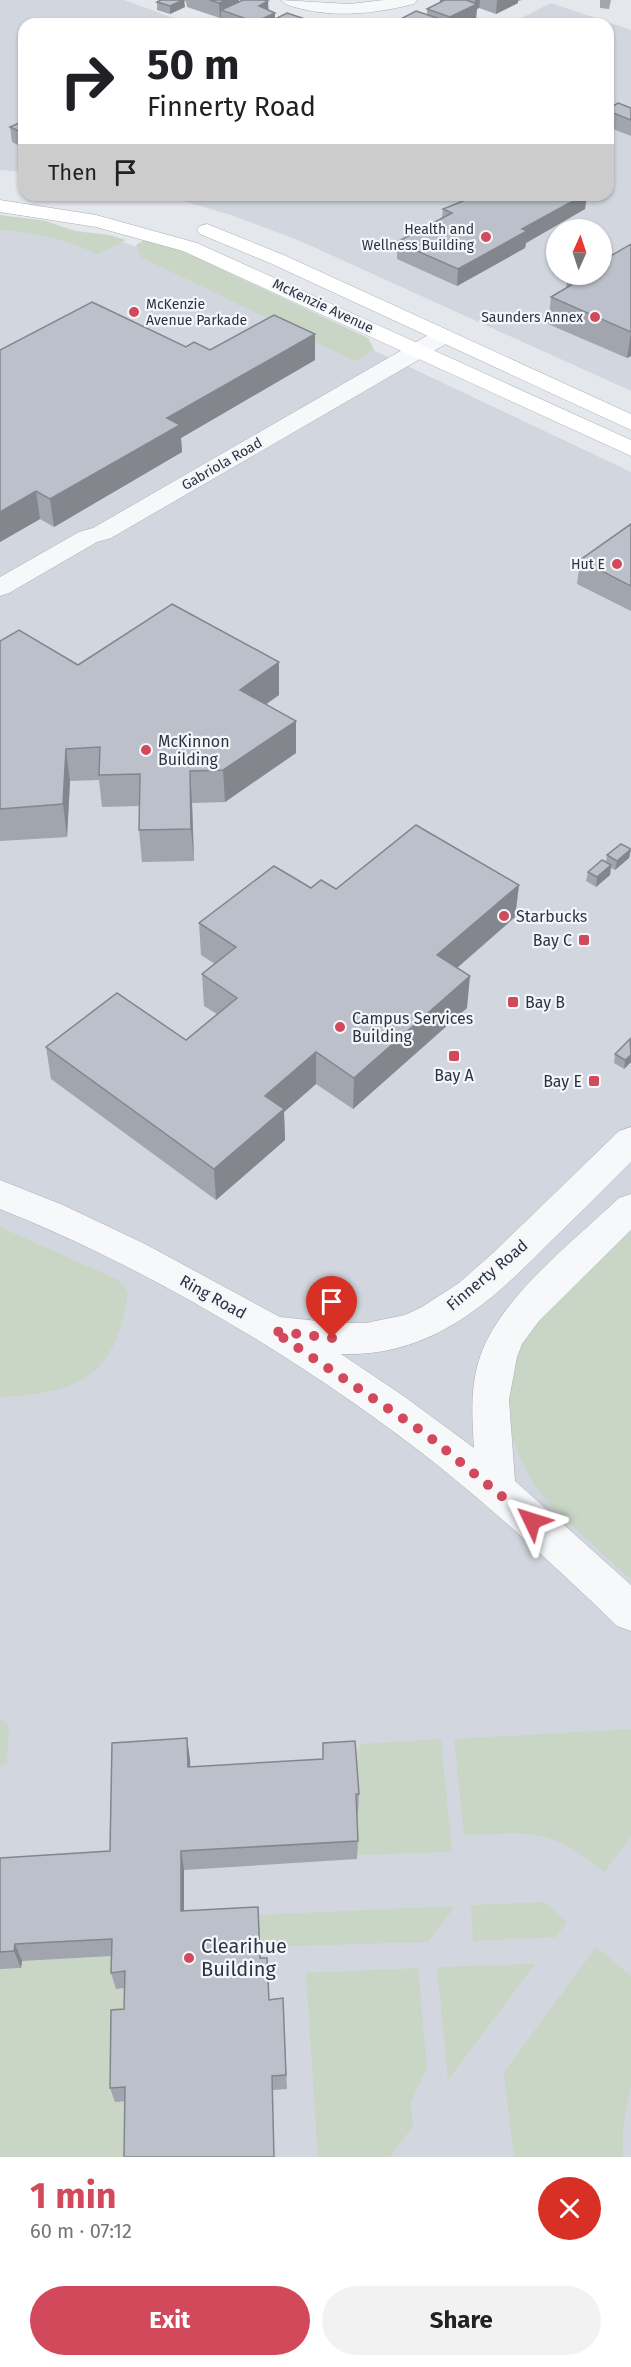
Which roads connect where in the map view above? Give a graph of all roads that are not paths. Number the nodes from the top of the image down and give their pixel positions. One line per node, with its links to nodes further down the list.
1 (290, 0): 2 (street)
2 (408, 0)
3 (0, 189): 4 (main road)
4 (18, 190)
5 (83, 201): 7 (main road)
6 (0, 206): 10 (main road, McKenzie Avenue)
7 (162, 216)
8 (190, 225): 9 (main road, McKenzie Avenue)
9 (443, 336): 10 (street, Gabriola Road); 11 (main road, McKenzie Avenue)
10 (420, 351): 12 (main road, McKenzie Avenue); 13 (street, Gabriola Road)
11 (631, 423)
12 (631, 449)
13 (0, 588)
14 (631, 1140): 17 (street, Finnerty Road)
15 (0, 1194): 17 (street, Ring Road)
16 (631, 1208): 18 (street)
17 (273, 1331): 18 (street, Ring Road)
18 (496, 1490): 19 (street, Ring Road)
19 (631, 1612)

